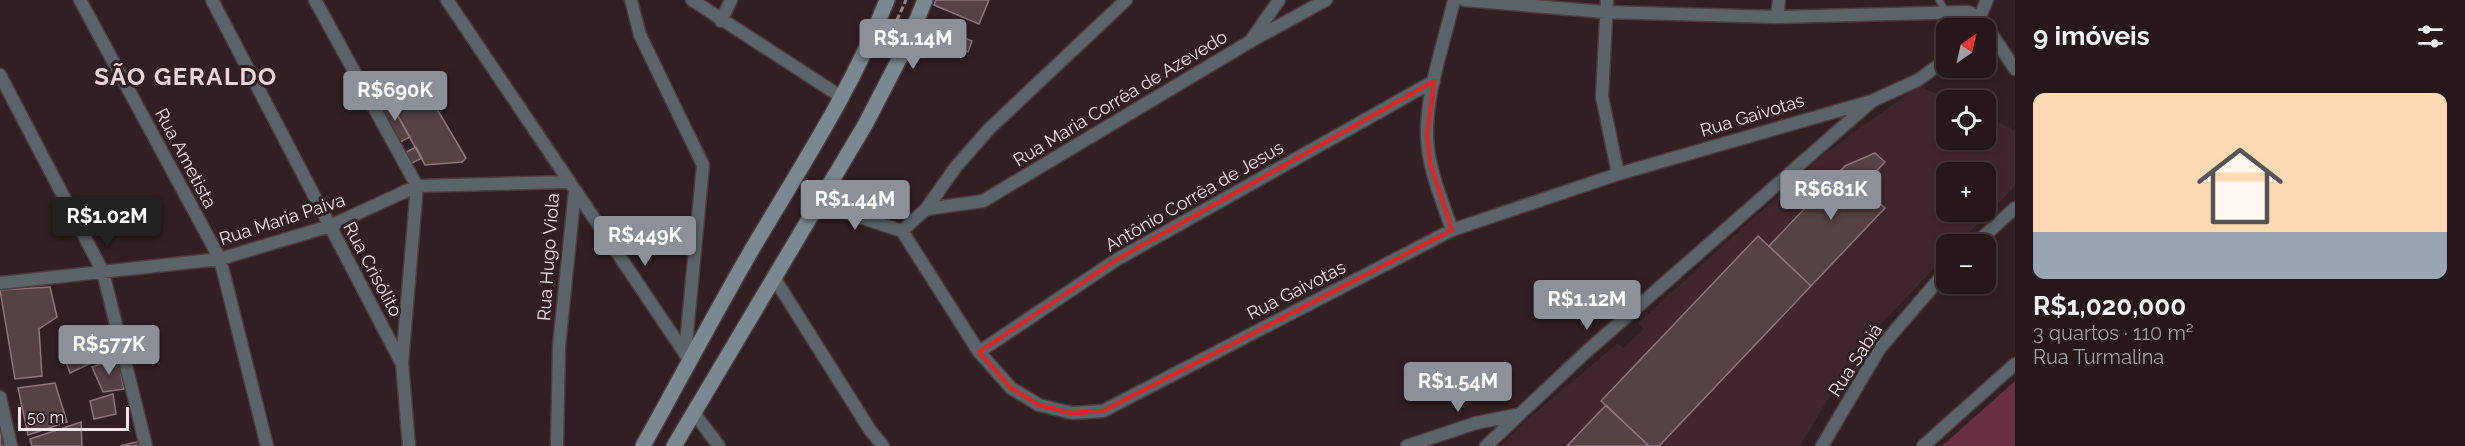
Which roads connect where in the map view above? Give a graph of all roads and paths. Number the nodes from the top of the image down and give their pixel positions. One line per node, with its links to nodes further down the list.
1 (80, 0): 41 (street, Rua Ametista)
2 (212, 0): 37 (street, Rua Crisólito)
3 (315, 0): 32 (street)
4 (447, 0): 33 (street, Rua Hugo Viola)
5 (632, 0): 47 (street)
6 (692, 0): 22 (street)
7 (731, 0): 22 (street)
8 (887, 0): 29 (main road)
9 (925, 0): 34 (main road)
10 (1126, 0): 36 (street)
11 (1279, 0): 23 (street)
12 (1326, 0): 23 (street, Rua Maria Corrêa de Azevedo)
13 (1454, 0): 28 (street)
14 (1464, 0): 18 (street)
15 (1779, 0): 19 (street)
16 (1987, 0): 21 (street)
17 (1942, 5): 19 (street); 20 (street)
18 (1606, 6): 19 (street); 31 (street)
19 (1777, 17)
20 (1973, 18)
21 (1980, 18)
22 (721, 21): 29 (street)
23 (1251, 41): 36 (street, Rua Maria Corrêa de Azevedo)
24 (1996, 45): 26 (street)
25 (1936, 67): 30 (street)
26 (2015, 69)
27 (0, 75): 42 (street)
28 (1434, 81): 38 (street); 46 (street, Antônio Corrêa de Jesus)
29 (843, 98): 47 (main road)
30 (1872, 101): 31 (street, Rua Gaivotas); 52 (street)
31 (1618, 174): 38 (street, Rua Gaivotas)
32 (417, 186): 33 (street, Rua Maria Paiva); 37 (street, Rua Maria Paiva); 48 (street)
33 (572, 186): 47 (street); 57 (street, Rua Hugo Viola)
34 (817, 203): 39 (street); 43 (main road)
35 (2015, 208): 40 (street)
36 (927, 210): 39 (street)
37 (330, 226): 41 (street, Rua Maria Paiva); 48 (street, Rua Crisólito)
38 (1452, 230): 46 (street, Rua Gaivotas)
39 (902, 231): 46 (street, Rua Gaivotas)
40 (1986, 234)
41 (220, 259): 42 (street, Rua Maria Paiva); 55 (street, Rua Ametista)
42 (103, 272): 44 (street, Rua Maria Paiva); 54 (street)
43 (773, 276): 51 (main road); 61 (street)
44 (0, 283)
45 (1936, 283): 64 (street, Rua Sabiá)
46 (979, 352)
47 (688, 357): 58 (main road)
48 (402, 363): 56 (street)
49 (2015, 364): 65 (street)
50 (0, 397): 53 (street)
51 (694, 413): 59 (main road); 60 (street)
52 (1518, 415): 62 (street); 63 (street)
53 (11, 446)
54 (146, 446)
55 (267, 446)
56 (409, 446)
57 (557, 446)
58 (643, 446)
59 (674, 446)
60 (719, 446)
61 (883, 446)
62 (1407, 446)
63 (1486, 446)
64 (1822, 446)
65 (1923, 446)

